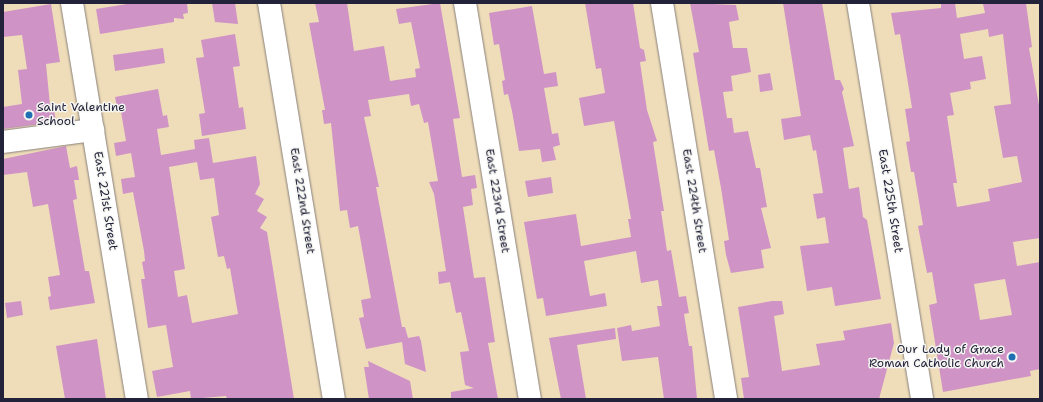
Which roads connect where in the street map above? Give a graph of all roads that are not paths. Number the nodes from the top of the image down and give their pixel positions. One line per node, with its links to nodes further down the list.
1 (72, 3): 6 (street, East 221st Street)
2 (270, 3): 9 (street, East 222nd Street)
3 (465, 3): 10 (street, East 223rd Street)
4 (662, 3): 11 (street, East 224th Street)
5 (858, 3): 12 (street, East 225th Street)
6 (93, 130): 7 (street); 8 (street, East 221st Street)
7 (3, 142)
8 (137, 399)
9 (334, 399)
10 (530, 399)
11 (726, 399)
12 (922, 399)

